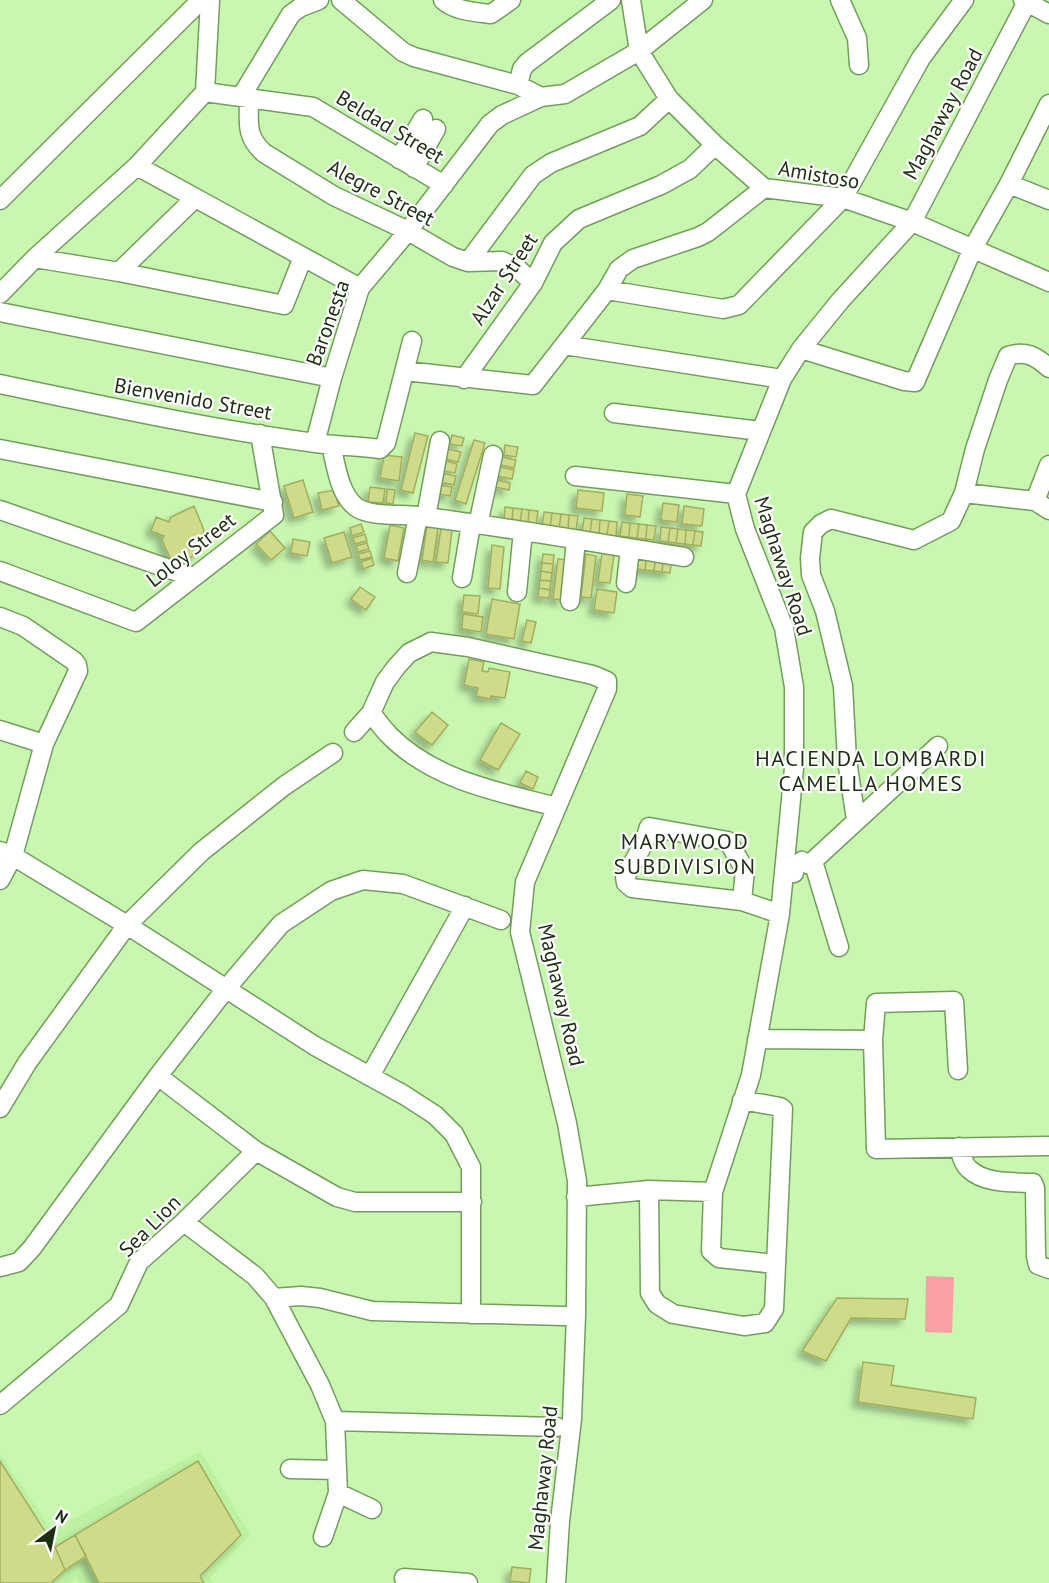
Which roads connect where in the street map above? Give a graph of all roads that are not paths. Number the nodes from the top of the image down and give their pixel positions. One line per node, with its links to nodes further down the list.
1 (201, 0): 32 (street)
2 (210, 0): 18 (street)
3 (318, 0): 20 (street)
4 (341, 0): 17 (street)
5 (443, 0): 6 (street)
6 (511, 0)
7 (611, 0): 17 (street)
8 (631, 0): 15 (street)
9 (703, 0): 13 (street, Baronesta)
10 (840, 0): 16 (street)
11 (964, 0): 30 (street)
12 (1026, 1): 14 (street); 34 (street, Maghaway Road)
13 (684, 7): 15 (street, Baronesta)
14 (1049, 14)
15 (639, 51): 19 (street, Baronesta); 21 (street, Amistoso)
16 (859, 65)
17 (518, 85): 19 (street)
18 (205, 92): 20 (street, Beldad Street); 26 (street)
19 (541, 96): 28 (street, Baronesta)
20 (245, 98): 25 (street, Beldad Street); 35 (street, Alegre Street)
21 (669, 99): 24 (street, Amistoso); 39 (street)
22 (1049, 104): 27 (street)
23 (429, 124): 25 (street)
24 (715, 145): 29 (street, Amistoso); 42 (street, Alzar Street)
25 (407, 163): 28 (street, Beldad Street)
26 (137, 166): 31 (street); 38 (street)
27 (1009, 184): 33 (street); 36 (street)
28 (444, 185): 35 (street, Baronesta)
29 (764, 188): 30 (street, Amistoso); 44 (street)
30 (843, 198): 34 (street, Amistoso); 44 (street)
31 (194, 199): 37 (street); 40 (street)
32 (0, 200)
33 (1049, 200)
34 (912, 222): 36 (street, Amistoso); 49 (street, Maghaway Road)
35 (408, 231): 39 (street, Alegre Street); 43 (street, Baronesta)
36 (973, 248): 41 (street, Amistoso); 49 (street)
37 (303, 257): 40 (street); 43 (street)
38 (34, 258): 40 (street); 45 (street)
39 (468, 262): 42 (street, Alegre Street)
40 (118, 272)
41 (1049, 282)
42 (533, 283): 53 (street, Alzar Street)
43 (360, 288): 52 (street, Baronesta)
44 (607, 290): 48 (street)
45 (0, 294)
46 (0, 312): 52 (street)
47 (412, 341): 51 (street)
48 (564, 345): 53 (street); 54 (street)
49 (801, 349): 54 (street, Maghaway Road)
50 (1049, 368): 66 (street)
51 (405, 371): 53 (street); 60 (street, Bienvenido Street)
52 (332, 378): 60 (street, Baronesta)
53 (464, 379)
54 (782, 379): 57 (street, Maghaway Road)
55 (0, 384): 58 (street, Bienvenido Street)
56 (614, 413): 57 (street)
57 (760, 431): 65 (street, Maghaway Road)
58 (260, 434): 60 (street, Bienvenido Street); 68 (street)
59 (440, 441): 70 (street)
60 (323, 444): 70 (street)
61 (0, 449): 68 (street)
62 (493, 455): 71 (street)
63 (1049, 465): 67 (street)
64 (575, 476): 65 (street)
65 (736, 494): 93 (street, Maghaway Road)
66 (964, 494): 67 (street); 91 (street)
67 (1042, 505)
68 (274, 508): 78 (street, Loloy Street)
69 (0, 510): 78 (street)
70 (422, 517): 71 (street); 77 (street)
71 (474, 524): 72 (street); 79 (street)
72 (523, 531): 73 (street); 81 (street)
73 (576, 540): 74 (street); 82 (street)
74 (630, 549): 75 (street); 80 (street)
75 (684, 557)
76 (0, 571): 78 (street, Loloy Street)
77 (407, 573)
78 (192, 577)
79 (462, 578)
80 (626, 583)
81 (517, 592)
82 (570, 601)
83 (0, 617): 87 (street)
84 (371, 713): 86 (street); 90 (street); 90 (street, Maghaway Road)
85 (0, 730): 87 (street)
86 (354, 732)
87 (44, 744): 92 (street)
88 (938, 746): 91 (street)
89 (333, 753): 99 (street)
90 (556, 807): 114 (street, Maghaway Road)
91 (856, 820): 93 (street)
92 (7, 853): 94 (street); 99 (street)
93 (800, 869): 97 (street, Maghaway Road); 100 (street)
94 (0, 880)
95 (742, 901): 95 (street); 97 (street)
96 (465, 906): 98 (street); 101 (street); 106 (street)
97 (780, 914): 102 (street, Maghaway Road)
98 (501, 920)
99 (127, 925): 101 (street); 108 (street)
100 (839, 947)
101 (225, 990): 105 (street); 106 (street)
102 (757, 1040): 103 (street); 107 (street, Maghaway Road)
103 (873, 1040): 104 (street); 110 (street)
104 (958, 1070)
105 (158, 1076): 111 (street); 118 (street)
106 (370, 1076): 115 (street)
107 (742, 1100): 113 (street, Maghaway Road); 117 (street)
108 (0, 1108)
109 (1049, 1146): 110 (street)
110 (959, 1147): 119 (street)
111 (256, 1151): 115 (street); 116 (street, Sea Lion)
112 (649, 1190): 113 (street); 114 (street); 117 (street)
113 (713, 1192): 117 (street, Maghaway Road)
114 (576, 1197): 122 (street, Maghaway Road)
115 (472, 1202): 121 (street)
116 (184, 1222): 120 (street); 123 (street, Sea Lion)
117 (775, 1264)
118 (0, 1268)
119 (1049, 1269)
120 (274, 1298): 121 (street); 124 (street)
121 (471, 1314): 122 (street)
122 (576, 1315): 133 (street, Maghaway Road)
123 (0, 1406)
124 (334, 1421): 125 (street); 127 (street)
125 (557, 1427)
126 (290, 1469): 127 (street)
127 (337, 1470): 128 (street)
128 (338, 1493): 129 (street); 130 (street)
129 (372, 1509)
130 (323, 1538)
131 (404, 1578): 132 (street)
132 (468, 1583)
133 (556, 1583)

